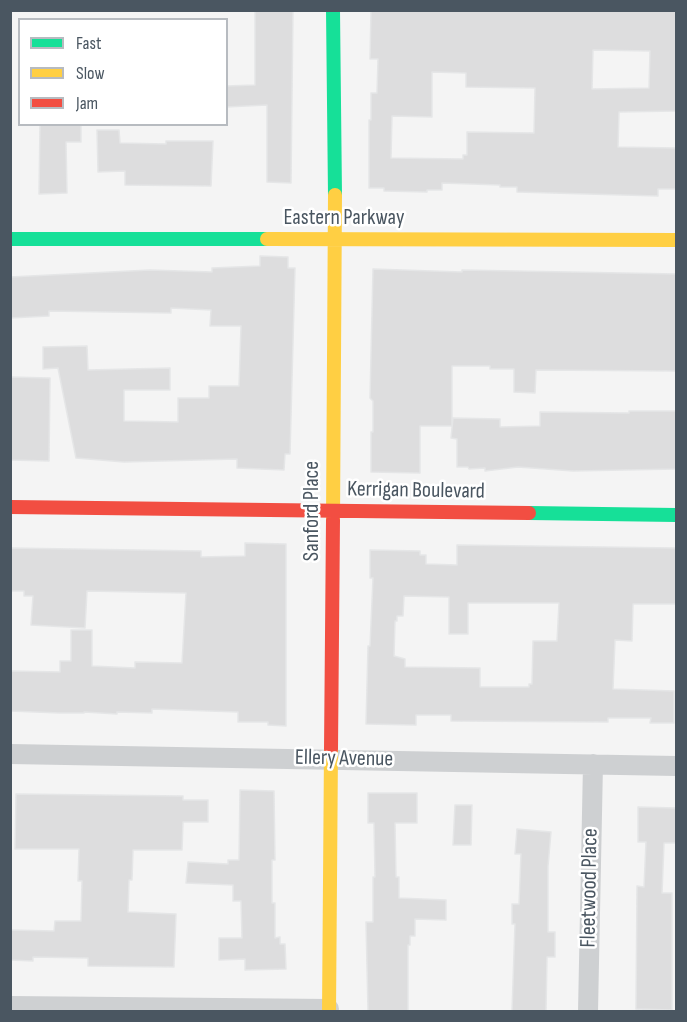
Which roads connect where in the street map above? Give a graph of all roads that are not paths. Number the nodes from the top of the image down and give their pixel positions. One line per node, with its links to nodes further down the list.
1 (333, 10): 3 (street, Sanford Place)
2 (10, 239): 3 (street, Eastern Parkway)
3 (336, 239): 4 (street, Eastern Parkway); 6 (street, Sanford Place)
4 (676, 240)
5 (10, 507): 6 (street, Kerrigan Boulevard)
6 (333, 511): 7 (street, Kerrigan Boulevard); 9 (street, Sanford Place)
7 (676, 515)
8 (10, 754): 9 (street, Ellery Avenue)
9 (331, 759): 10 (street, Ellery Avenue); 13 (street, Sanford Place)
10 (592, 764): 11 (street, Ellery Avenue); 14 (street, Fleetwood Place)
11 (676, 766)
12 (10, 1006): 13 (street)
13 (329, 1010)
14 (588, 1011)

